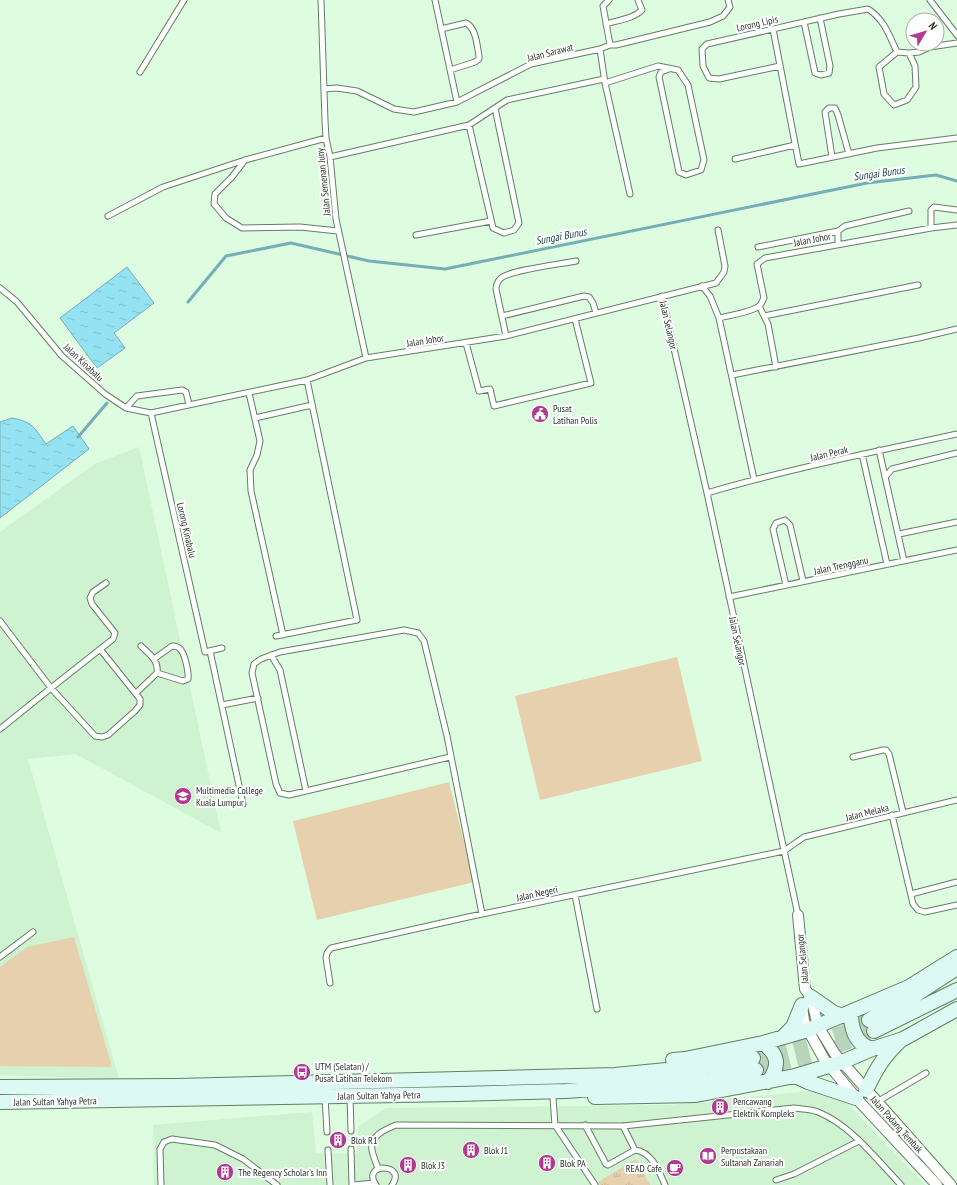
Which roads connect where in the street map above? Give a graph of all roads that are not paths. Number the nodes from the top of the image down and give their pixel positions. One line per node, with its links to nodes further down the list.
1 (184, 0): 22 (lane)
2 (321, 0): 24 (lane, Jalan Semenan Juny)
3 (435, 0): 12 (lane)
4 (609, 0): 10 (lane)
5 (638, 0): 10 (lane)
6 (728, 0): 15 (lane, Jalan Sarawat)
7 (930, 0): 13 (lane)
8 (820, 18): 9 (lane, Lorong Lipis); 9 (lane); 17 (lane, Lorong Lipis)
9 (804, 22): 11 (lane, Lorong Lipis)
10 (606, 24): 15 (lane)
11 (773, 29): 19 (lane); 19 (lane, Lorong Lipis)
12 (441, 30): 21 (lane); 21 (lane)
13 (957, 35)
14 (957, 43): 18 (lane)
15 (610, 45): 16 (lane, Jalan Sarawat)
16 (600, 49): 23 (lane); 25 (lane, Jalan Sarawat)
17 (897, 52): 18 (lane); 18 (lane)
18 (909, 53)
19 (780, 66): 30 (lane)
20 (669, 69): 20 (lane); 23 (lane)
21 (450, 70): 25 (lane)
22 (140, 72)
23 (604, 81): 26 (lane); 36 (lane)
24 (324, 89): 25 (lane, Jalan Sarawat); 28 (lane, Jalan Semenan Juny)
25 (457, 102)
26 (495, 108): 27 (lane); 40 (lane)
27 (469, 125): 32 (lane); 40 (lane)
28 (326, 138): 32 (lane, Jalan Semenan Juny); 35 (lane)
29 (957, 138): 31 (lane)
30 (795, 145): 33 (lane); 34 (lane)
31 (849, 154): 33 (lane); 33 (lane)
32 (330, 157): 44 (lane, Jalan Semenan Juny)
33 (832, 157)
34 (735, 159)
35 (245, 160): 39 (lane); 44 (lane)
36 (630, 194)
37 (957, 210): 42 (lane)
38 (909, 212): 45 (lane)
39 (108, 216)
40 (491, 221): 46 (lane)
41 (957, 225): 42 (lane, Jalan Johor)
42 (931, 228): 47 (lane, Jalan Johor)
43 (718, 230): 50 (lane, Jalan Johor)
44 (338, 231): 63 (lane, Jalan Semenan Juny)
45 (838, 231): 47 (lane); 48 (lane)
46 (416, 235)
47 (838, 244): 54 (lane, Jalan Johor)
48 (758, 247)
49 (576, 261): 56 (lane)
50 (702, 286): 53 (lane, Jalan Johor); 58 (lane)
51 (918, 286): 57 (lane)
52 (0, 288): 70 (lane, Jalan Kinabalu)
53 (662, 296): 55 (lane, Jalan Johor); 79 (lane, Jalan Selangor)
54 (759, 306): 57 (lane); 58 (lane)
55 (596, 313): 56 (lane); 59 (lane, Jalan Johor)
56 (502, 316): 61 (lane)
57 (764, 316): 64 (lane)
58 (719, 318): 65 (lane)
59 (574, 319): 61 (lane, Jalan Johor); 62 (lane)
60 (957, 329): 64 (lane)
61 (506, 336): 62 (lane, Jalan Johor)
62 (466, 343): 63 (lane, Jalan Johor)
63 (366, 358): 66 (lane, Jalan Johor)
64 (776, 367): 65 (lane)
65 (732, 376): 78 (lane)
66 (307, 380): 67 (lane, Jalan Johor); 69 (lane)
67 (249, 392): 68 (lane, Jalan Johor); 72 (lane)
68 (189, 405): 70 (lane); 71 (lane, Jalan Johor)
69 (312, 405): 72 (lane); 90 (lane)
70 (126, 408): 71 (lane, Jalan Kinabalu)
71 (151, 412): 95 (lane, Lorong Kinabalu)
72 (255, 418): 90 (lane)
73 (957, 434): 74 (lane, Jalan Perak)
74 (879, 450): 76 (lane, Jalan Perak); 77 (lane)
75 (957, 453): 77 (lane)
76 (862, 454): 78 (lane, Jalan Perak); 84 (lane)
77 (885, 478): 81 (lane)
78 (754, 479): 79 (lane, Jalan Perak)
79 (707, 493): 88 (lane, Jalan Selangor)
80 (957, 522): 81 (lane)
81 (899, 534): 83 (lane)
82 (957, 550): 83 (lane, Jalan Trengganu)
83 (904, 561): 84 (lane, Jalan Trengganu)
84 (887, 564): 86 (lane, Jalan Trengganu)
85 (106, 582): 94 (lane)
86 (803, 582): 87 (lane, Jalan Trengganu); 87 (lane)
87 (786, 585): 88 (lane, Jalan Trengganu)
88 (729, 597): 111 (lane, Jalan Selangor)
89 (0, 621): 99 (lane)
90 (284, 635): 91 (lane)
91 (276, 636)
92 (141, 646): 97 (lane)
93 (222, 648): 95 (lane)
94 (100, 649): 99 (lane); 100 (lane)
95 (207, 651): 102 (lane, Lorong Kinabalu)
96 (271, 655): 101 (lane); 104 (lane); 106 (lane)
97 (154, 659): 98 (lane); 98 (lane)
98 (157, 673): 100 (lane)
99 (51, 688): 100 (lane); 103 (lane)
100 (136, 693)
101 (258, 698): 102 (lane); 106 (lane)
102 (222, 705): 108 (lane, Lorong Kinabalu)
103 (0, 729)
104 (450, 757): 106 (lane); 116 (lane)
105 (853, 757): 109 (lane)
106 (306, 791)
107 (957, 800): 109 (lane, Jalan Melaka)
108 (243, 804)
109 (904, 812): 110 (lane, Jalan Melaka)
110 (892, 815): 111 (lane, Jalan Melaka); 114 (lane)
111 (784, 851): 113 (lane, Jalan Negeri); 117 (lane, Jalan Selangor)
112 (957, 882): 114 (lane)
113 (575, 894): 116 (lane, Jalan Negeri); 125 (lane)
114 (911, 894): 115 (lane)
115 (957, 905)
116 (482, 914): 122 (lane, Jalan Negeri)
117 (798, 915): 124 (street, Jalan Selangor)
118 (33, 932): 119 (lane)
119 (0, 957)
120 (957, 957): 127 (main road)
121 (957, 968): 123 (main road)
122 (330, 983)
123 (957, 990)
124 (806, 997): 127 (main road); 128 (street, Jalan Selangor); 129 (main road)
125 (597, 1009)
126 (957, 1009): 130 (main road)
127 (847, 1014): 128 (main road); 132 (main road)
128 (813, 1028): 129 (main road); 133 (street, Jalan Padang Tembak)
129 (783, 1037): 131 (main road)
130 (903, 1039): 132 (main road); 141 (main road)
131 (763, 1043): 135 (main road); 137 (main road)
132 (872, 1049): 133 (main road)
133 (836, 1064): 136 (main road); 141 (street, Jalan Padang Tembak)
134 (926, 1074): 146 (lane)
135 (522, 1076): 139 (main road, Jalan Sultan Yahya Petra); 140 (main road, Jalan Sultan Yahya Petra)
136 (796, 1076): 137 (main road); 141 (main road)
137 (768, 1082): 144 (main road)
138 (0, 1087): 140 (main road, Jalan Sultan Yahya Petra)
139 (516, 1092): 142 (main road, Jalan Sultan Yahya Petra); 144 (main road)
140 (129, 1094): 143 (main road, Jalan Sultan Yahya Petra); 145 (main road, Jalan Sultan Yahya Petra)
141 (861, 1094): 146 (street, Jalan Padang Tembak); 167 (street, Jalan Padang Tembak)
142 (350, 1095): 143 (main road, Jalan Sultan Yahya Petra); 150 (lane)
143 (325, 1096): 151 (lane)
144 (553, 1098): 147 (lane)
145 (0, 1102)
146 (877, 1102): 168 (street, Jalan Padang Tembak)
147 (555, 1125): 148 (lane); 156 (lane); 164 (lane)
148 (585, 1125): 149 (lane); 155 (lane)
149 (623, 1126): 152 (lane); 155 (lane)
150 (351, 1131)
151 (327, 1132)
152 (859, 1141): 157 (lane); 166 (lane)
153 (351, 1149): 163 (lane)
154 (328, 1150): 162 (lane)
155 (635, 1150): 165 (lane)
156 (378, 1168): 158 (lane); 159 (lane)
157 (776, 1180)
158 (375, 1184): 163 (lane)
159 (393, 1184)
160 (161, 1185): 161 (lane)
161 (277, 1185)
162 (330, 1185)
163 (353, 1185)
164 (595, 1185)
165 (665, 1185)
166 (902, 1185)
167 (937, 1185)
168 (951, 1185)

